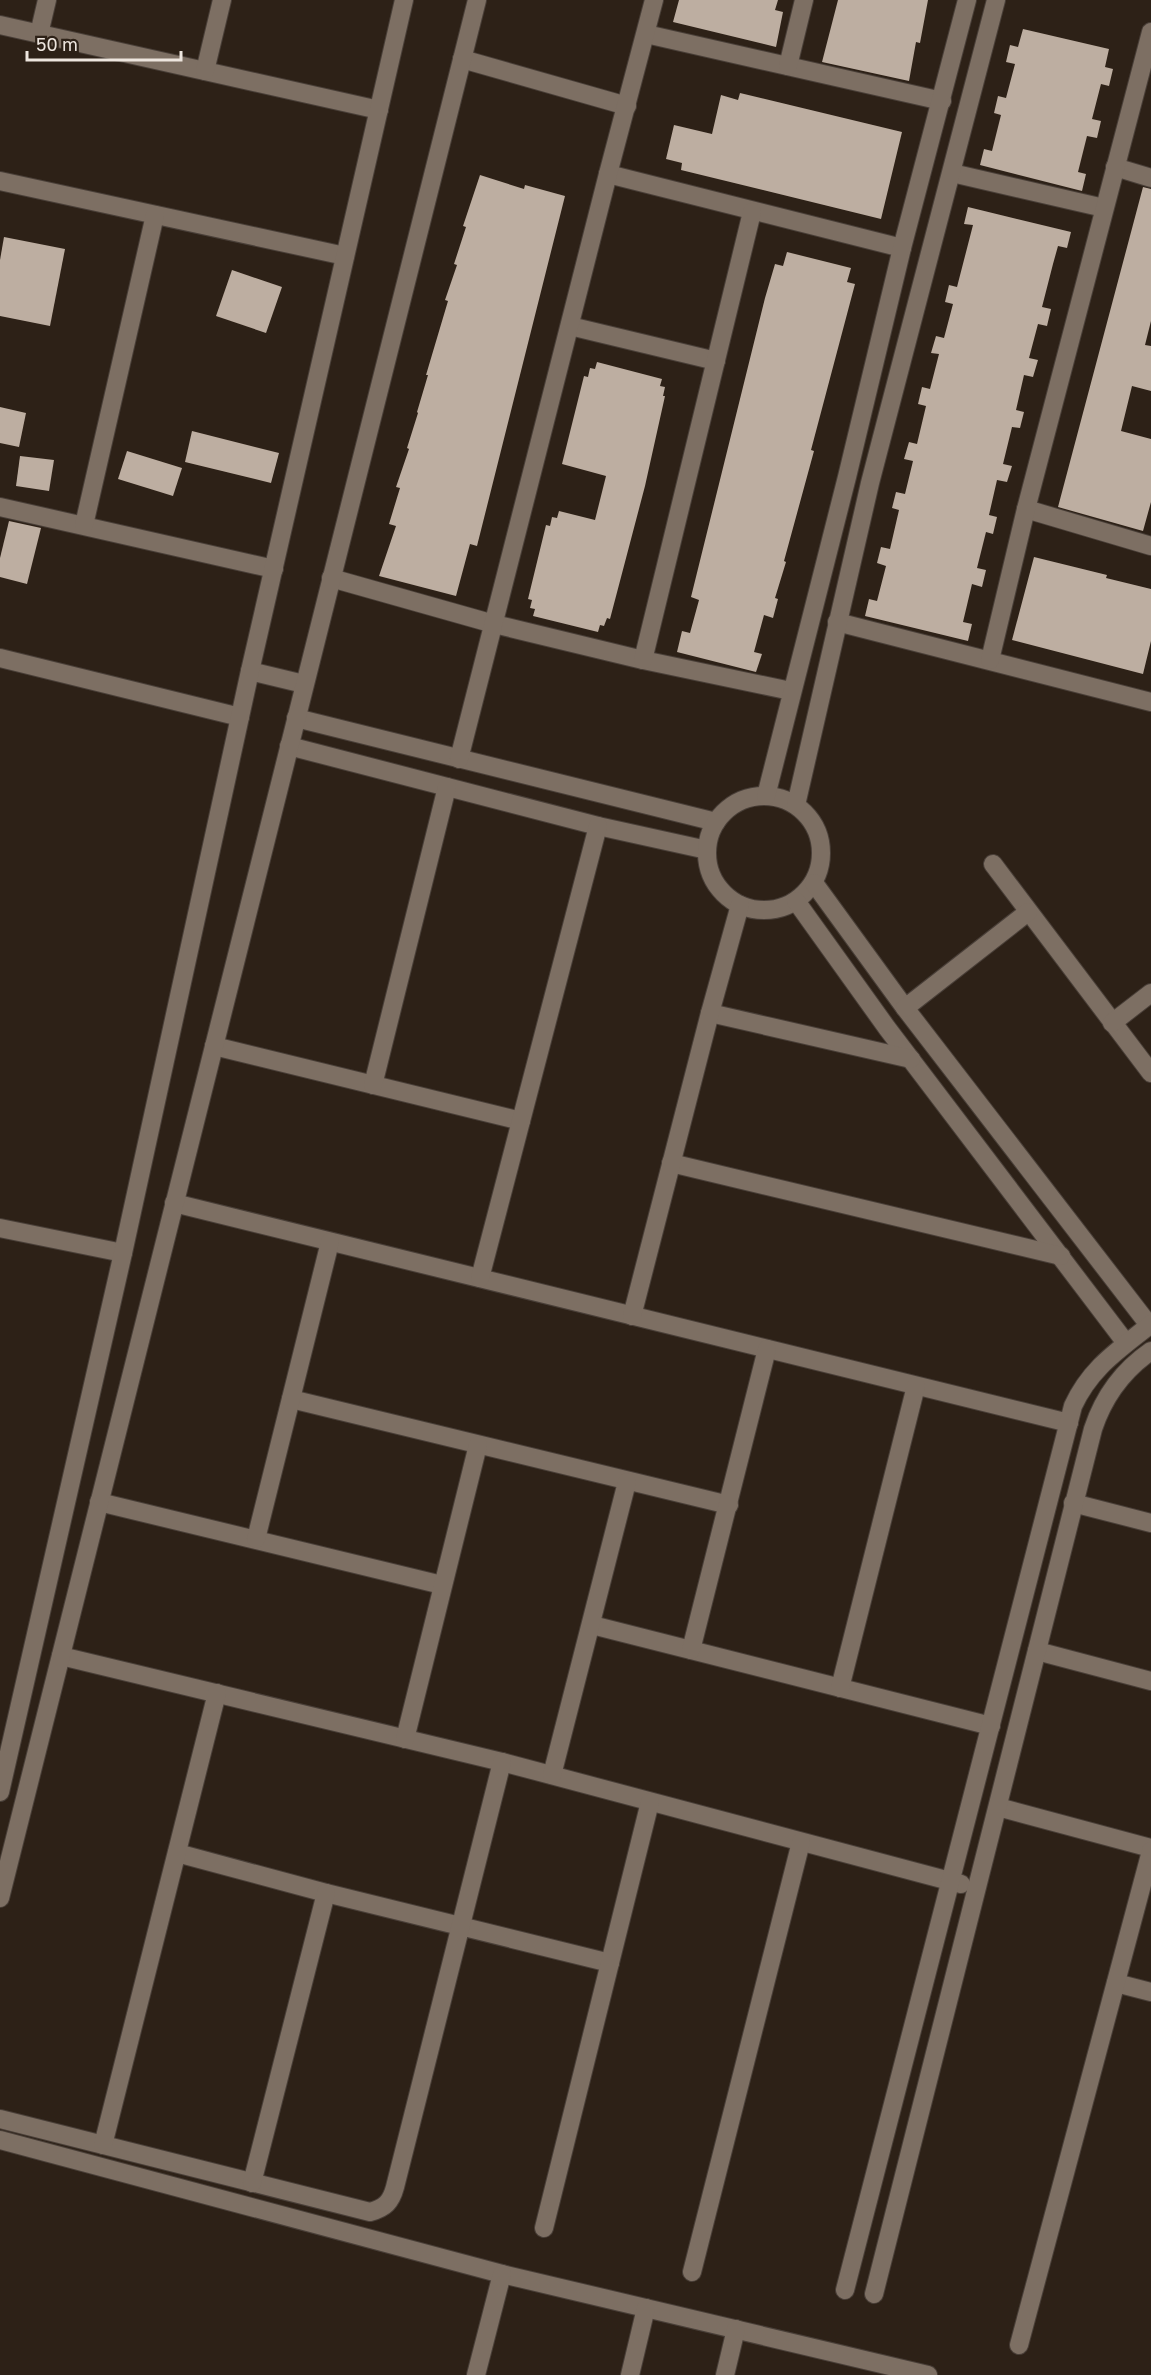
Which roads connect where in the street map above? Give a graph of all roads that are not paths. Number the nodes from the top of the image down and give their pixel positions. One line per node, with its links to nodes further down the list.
1 (47, 0): 11 (street)
2 (222, 0): 15 (street)
3 (404, 0): 18 (street)
4 (477, 0): 13 (street)
5 (654, 0): 12 (street)
6 (804, 0): 14 (street)
7 (967, 0): 16 (street)
8 (996, 0): 20 (street)
9 (0, 26): 11 (street)
10 (1151, 32): 19 (street)
11 (39, 34): 15 (street)
12 (646, 34): 14 (street); 17 (street)
13 (462, 59): 17 (street); 38 (street)
14 (788, 66): 16 (street)
15 (206, 71): 18 (street)
16 (942, 100): 27 (street)
17 (627, 106): 21 (street)
18 (379, 110): 28 (street)
19 (1115, 167): 22 (street); 24 (street)
20 (952, 173): 24 (street); 32 (street)
21 (608, 174): 25 (street); 29 (street)
22 (1151, 178)
23 (1, 185): 26 (street)
24 (1104, 208): 34 (street)
25 (752, 212): 27 (street); 30 (street)
26 (155, 215): 28 (street); 35 (street)
27 (902, 248): 31 (street)
28 (345, 256): 37 (street)
29 (570, 326): 30 (street); 40 (street)
30 (716, 361): 42 (street)
31 (847, 477): 32 (street); 46 (street)
32 (870, 483): 39 (street)
33 (0, 507): 35 (street)
34 (1026, 509): 36 (street); 43 (street)
35 (84, 525): 37 (street)
36 (1151, 546)
37 (274, 569): 44 (street)
38 (331, 578): 40 (street); 45 (street)
39 (837, 622): 43 (street); 54 (street)
40 (494, 624): 42 (street); 51 (street)
41 (0, 658): 48 (street)
42 (644, 660): 46 (street)
43 (990, 660): 47 (street)
44 (250, 671): 45 (street); 48 (street)
45 (304, 684): 49 (street)
46 (791, 691): 53 (street)
47 (1151, 702)
48 (240, 717): 76 (street)
49 (296, 718): 50 (street); 51 (street)
50 (289, 746): 52 (street); 67 (street)
51 (459, 759): 55 (street)
52 (447, 787): 56 (street); 70 (street)
53 (766, 796): 54 (street); 55 (street)
54 (796, 805): 59 (street)
55 (716, 822): 57 (street)
56 (598, 826): 57 (street); 71 (street)
57 (706, 850): 61 (street)
58 (993, 864): 62 (street)
59 (814, 883): 60 (street); 64 (street)
60 (796, 901): 61 (street); 68 (street)
61 (740, 905): 65 (street)
62 (1028, 912): 64 (street); 66 (street)
63 (1151, 993): 66 (street)
64 (905, 1008): 80 (street)
65 (710, 1013): 68 (street); 72 (street)
66 (1112, 1023): 69 (street)
67 (214, 1046): 70 (street); 73 (street)
68 (911, 1059): 77 (street)
69 (1151, 1073)
70 (373, 1084): 71 (street)
71 (521, 1121): 78 (street)
72 (671, 1163): 77 (street); 79 (street)
73 (174, 1203): 75 (street); 90 (street)
74 (0, 1228): 76 (street)
75 (330, 1242): 78 (street); 86 (street)
76 (123, 1253): 103 (street)
77 (1061, 1256): 81 (street)
78 (480, 1278): 79 (street)
79 (632, 1316): 82 (street)
80 (1150, 1325): 81 (street)
81 (1126, 1343): 87 (street)
82 (767, 1349): 85 (street); 92 (street)
83 (1151, 1351): 84 (street)
84 (1143, 1366): 91 (street)
85 (916, 1386): 87 (street); 101 (street)
86 (291, 1399): 88 (street); 94 (street)
87 (1069, 1423): 104 (street)
88 (478, 1445): 89 (street); 95 (street)
89 (627, 1482): 92 (street); 96 (street)
90 (99, 1502): 94 (street); 99 (street)
91 (1073, 1503): 93 (street); 98 (street)
92 (729, 1505): 97 (street)
93 (1151, 1523)
94 (256, 1539): 95 (street)
95 (442, 1584): 105 (street)
96 (592, 1625): 97 (street); 107 (street)
97 (691, 1650): 101 (street)
98 (1037, 1651): 100 (street); 110 (street)
99 (61, 1656): 102 (street); 117 (street)
100 (1151, 1681)
101 (840, 1688): 104 (street)
102 (217, 1693): 105 (street); 113 (street)
103 (8, 1723): 108 (street)
104 (991, 1726): 114 (street)
105 (405, 1739): 106 (street)
106 (502, 1762): 107 (street); 118 (street)
107 (552, 1775): 109 (street)
108 (0, 1792)
109 (650, 1802): 111 (street); 119 (street)
110 (998, 1807): 112 (street); 115 (street)
111 (801, 1842): 114 (street); 127 (street)
112 (1151, 1849): 120 (street)
113 (177, 1853): 116 (street); 124 (street)
114 (951, 1881): 115 (street); 129 (street)
115 (978, 1887): 130 (street)
116 (326, 1893): 118 (street); 125 (street)
117 (0, 1898)
118 (461, 1926): 119 (street); 125 (street)
119 (610, 1963): 126 (street)
120 (1116, 1983): 121 (street); 133 (street)
121 (1151, 1992)
122 (0, 2119): 124 (street)
123 (0, 2140): 128 (street)
124 (103, 2145): 125 (street)
125 (252, 2183)
126 (544, 2228)
127 (692, 2272)
128 (502, 2274): 131 (street); 135 (street)
129 (845, 2290)
130 (874, 2294)
131 (646, 2308): 132 (street); 136 (street)
132 (736, 2329): 134 (street); 137 (street)
133 (1019, 2345)
134 (894, 2371): 138 (street)
135 (476, 2375)
136 (630, 2375)
137 (724, 2375)
138 (928, 2375)

